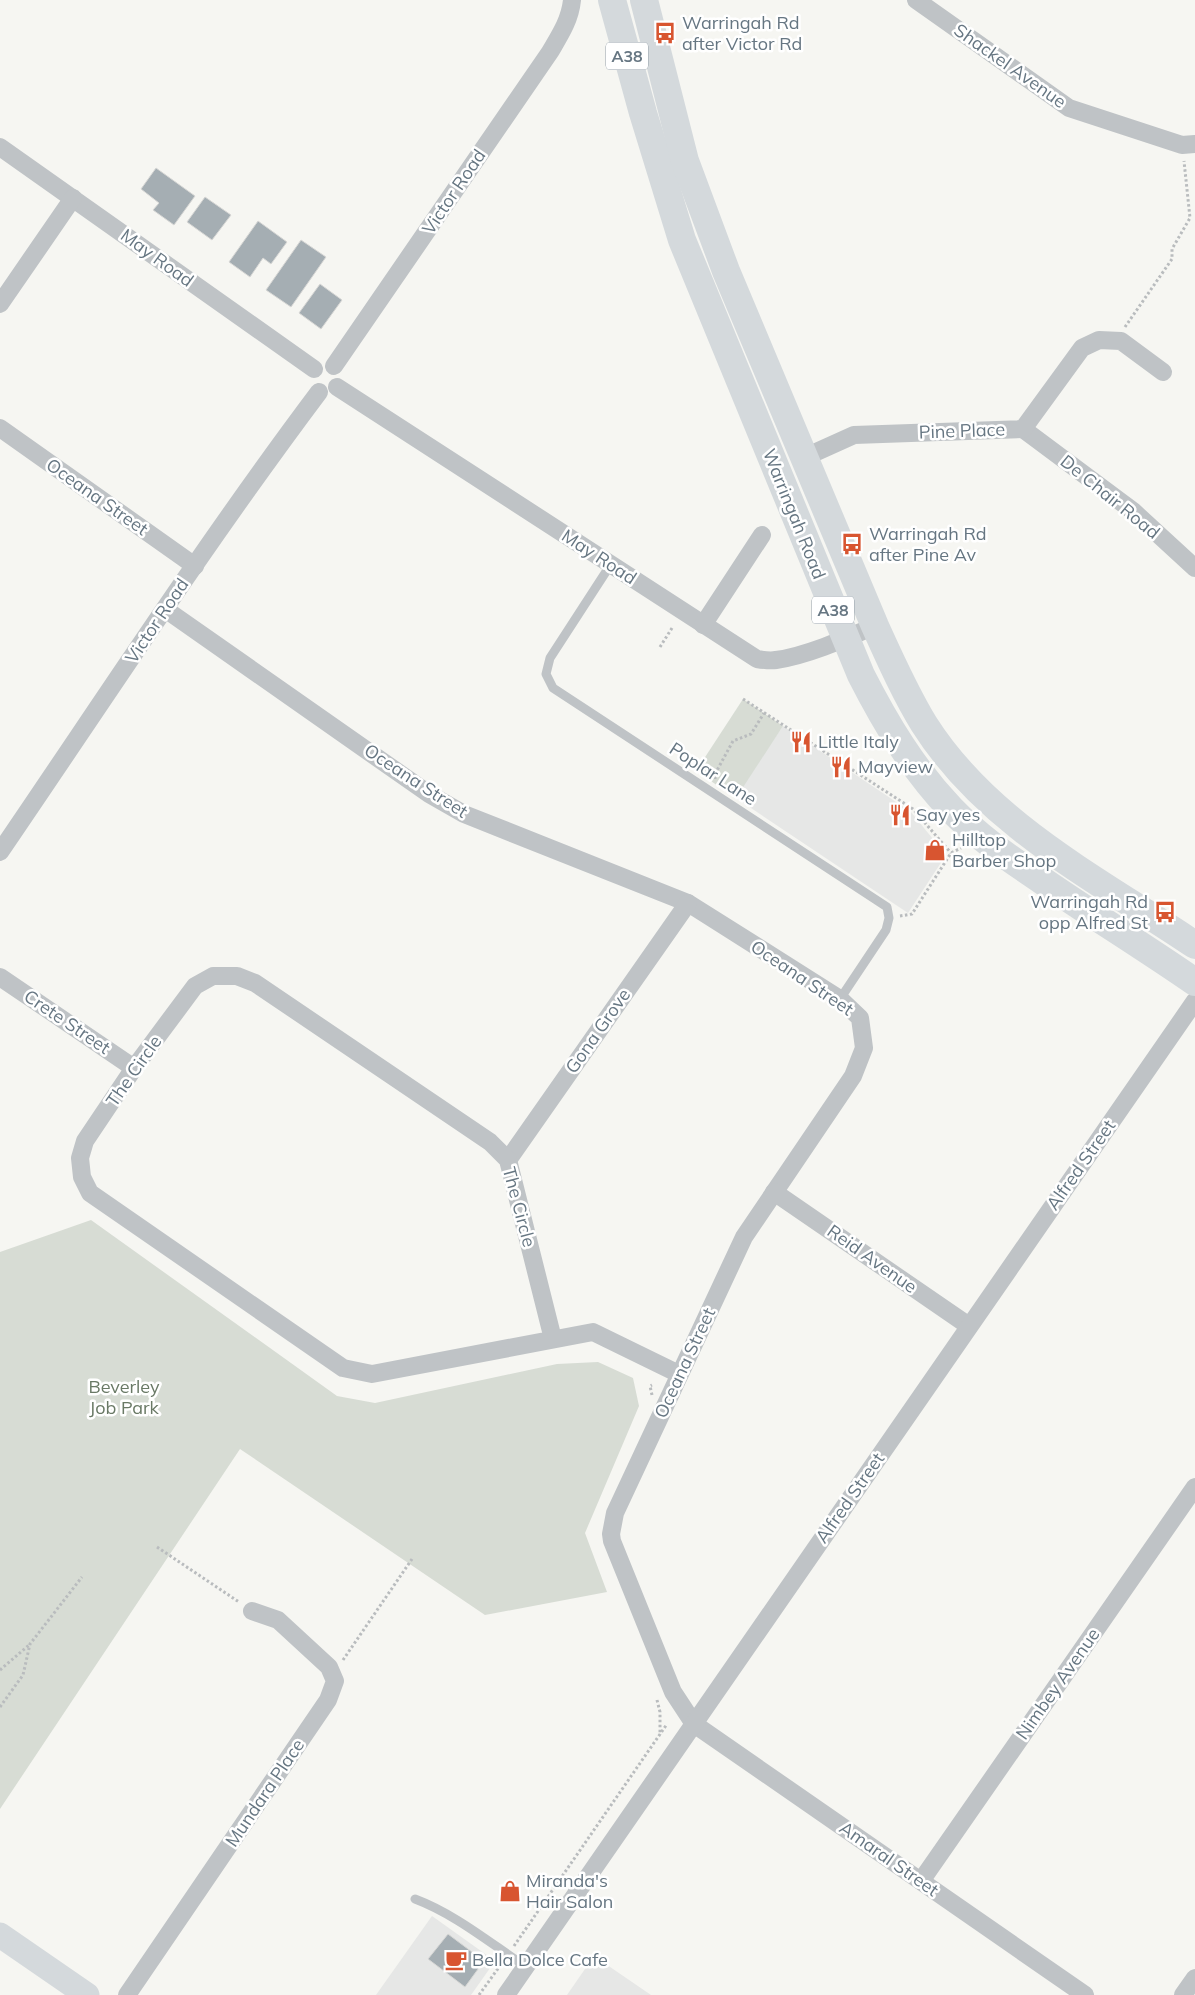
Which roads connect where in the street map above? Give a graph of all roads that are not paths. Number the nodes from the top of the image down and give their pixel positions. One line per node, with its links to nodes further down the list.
1 (612, 0): 17 (highway, Warringah Road / A38)
2 (644, 0): 16 (highway, Warringah Road / A38)
3 (916, 0): 5 (street, Shackel Avenue)
4 (570, 8): 9 (street, Victor Road)
5 (1188, 145)
6 (0, 147): 7 (street, May Road)
7 (73, 198): 8 (street); 10 (street, May Road)
8 (0, 304)
9 (334, 366): 10 (street); 12 (street)
10 (314, 369): 13 (street)
11 (1163, 372): 15 (street, Pine Place)
12 (337, 387): 13 (street); 19 (street, May Road)
13 (319, 392): 20 (street, Victor Road)
14 (0, 428): 20 (street, Oceana Street)
15 (1023, 429): 16 (street, Pine Place); 21 (street, De Chair Road)
16 (803, 458): 17 (highway); 24 (highway, Warringah Road / A38)
17 (776, 470): 25 (highway, Warringah Road / A38)
18 (762, 535): 23 (street)
19 (611, 564): 23 (street, May Road); 31 (lane, Poplar Lane)
20 (195, 566): 22 (street, Victor Road)
21 (1195, 568)
22 (165, 610): 26 (street, Victor Road); 27 (street, Oceana Street)
23 (703, 625): 25 (street, May Road)
24 (875, 626): 25 (street, May Road); 28 (highway, Warringah Road / A38)
25 (845, 638): 30 (highway, Warringah Road / A38)
26 (0, 852)
27 (688, 903): 31 (street, Oceana Street); 34 (street, Gona Grove)
28 (1195, 945)
29 (0, 976): 33 (street, Crete Street)
30 (1195, 982)
31 (840, 999): 35 (street, Oceana Street)
32 (1195, 1001): 36 (street, Alfred Street)
33 (134, 1068): 34 (street, The Circle); 37 (street, The Circle)
34 (508, 1160): 37 (street, The Circle)
35 (774, 1192): 36 (street, Reid Avenue); 38 (street, Oceana Street)
36 (969, 1326): 41 (street, Alfred Street)
37 (554, 1339): 38 (street, The Circle)
38 (679, 1374): 41 (street, Oceana Street)
39 (1195, 1487): 42 (street, Nimbey Avenue)
40 (252, 1611): 48 (street, Mundara Place)
41 (694, 1724): 42 (street, Amaral Street); 45 (street, Alfred Street)
42 (920, 1881): 50 (street, Amaral Street)
43 (415, 1899): 45 (lane)
44 (0, 1935): 47 (street)
45 (526, 1966): 49 (street, Alfred Street)
46 (1195, 1978): 51 (street)
47 (87, 1995)
48 (127, 1995)
49 (506, 1995)
50 (1085, 1995)
51 (1183, 1995)

